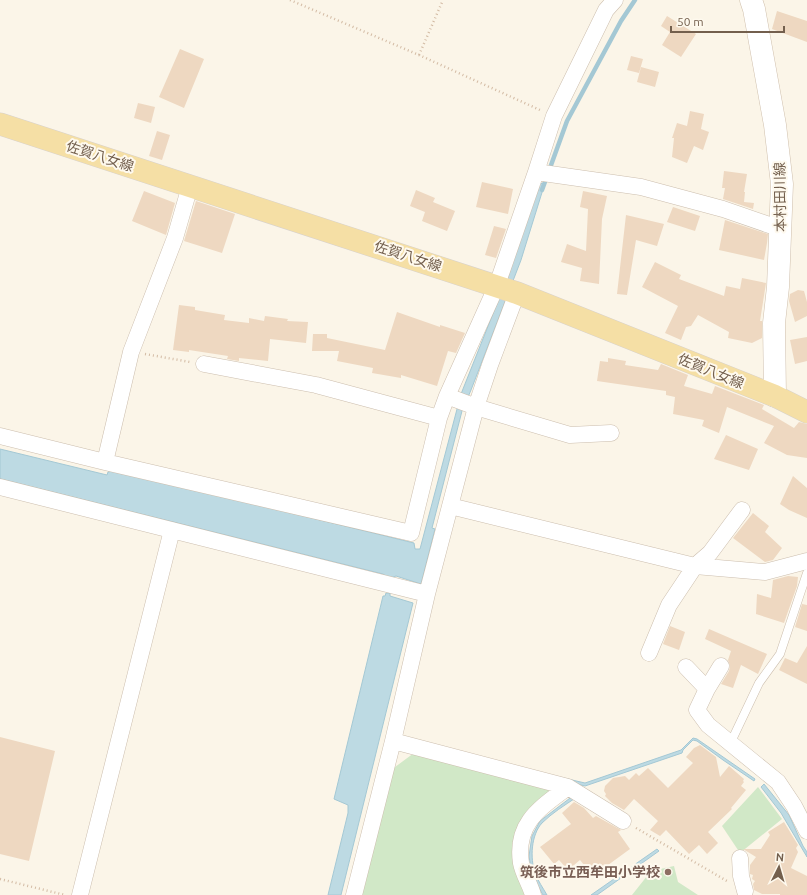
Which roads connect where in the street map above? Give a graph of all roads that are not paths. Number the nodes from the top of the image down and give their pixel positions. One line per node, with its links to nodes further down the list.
1 (615, 0): 4 (street)
2 (751, 0): 6 (main road, 本村田川線)
3 (0, 124): 5 (main road, 佐賀八女線)
4 (536, 172): 6 (street); 7 (street)
5 (190, 186): 7 (main road, 佐賀八女線); 17 (street)
6 (781, 229): 11 (main road, 本村田川線)
7 (497, 285): 8 (main road, 佐賀八女線); 10 (street)
8 (517, 292): 11 (main road, 佐賀八女線); 12 (street)
9 (204, 364): 14 (street)
10 (447, 396): 12 (street); 14 (street)
11 (775, 396): 13 (main road, 佐賀八女線)
12 (476, 407): 15 (street); 19 (street)
13 (807, 412)
14 (439, 418): 17 (street)
15 (611, 433)
16 (0, 436): 17 (street)
17 (105, 462)
18 (0, 487): 21 (street)
19 (450, 506): 23 (street); 25 (street)
20 (742, 510): 23 (street)
21 (172, 530): 25 (street); 37 (street)
22 (807, 561): 23 (street)
23 (695, 566): 26 (street)
24 (807, 573): 31 (lane)
25 (427, 594): 30 (street)
26 (649, 653)
27 (721, 666): 29 (street)
28 (686, 667): 29 (street)
29 (707, 689): 31 (street)
30 (393, 741): 32 (street); 38 (street)
31 (730, 744): 34 (street)
32 (568, 787): 33 (street); 39 (street)
33 (623, 821)
34 (807, 831)
35 (740, 858): 36 (street)
36 (745, 891)
37 (80, 895)
38 (354, 895)
39 (533, 895)

